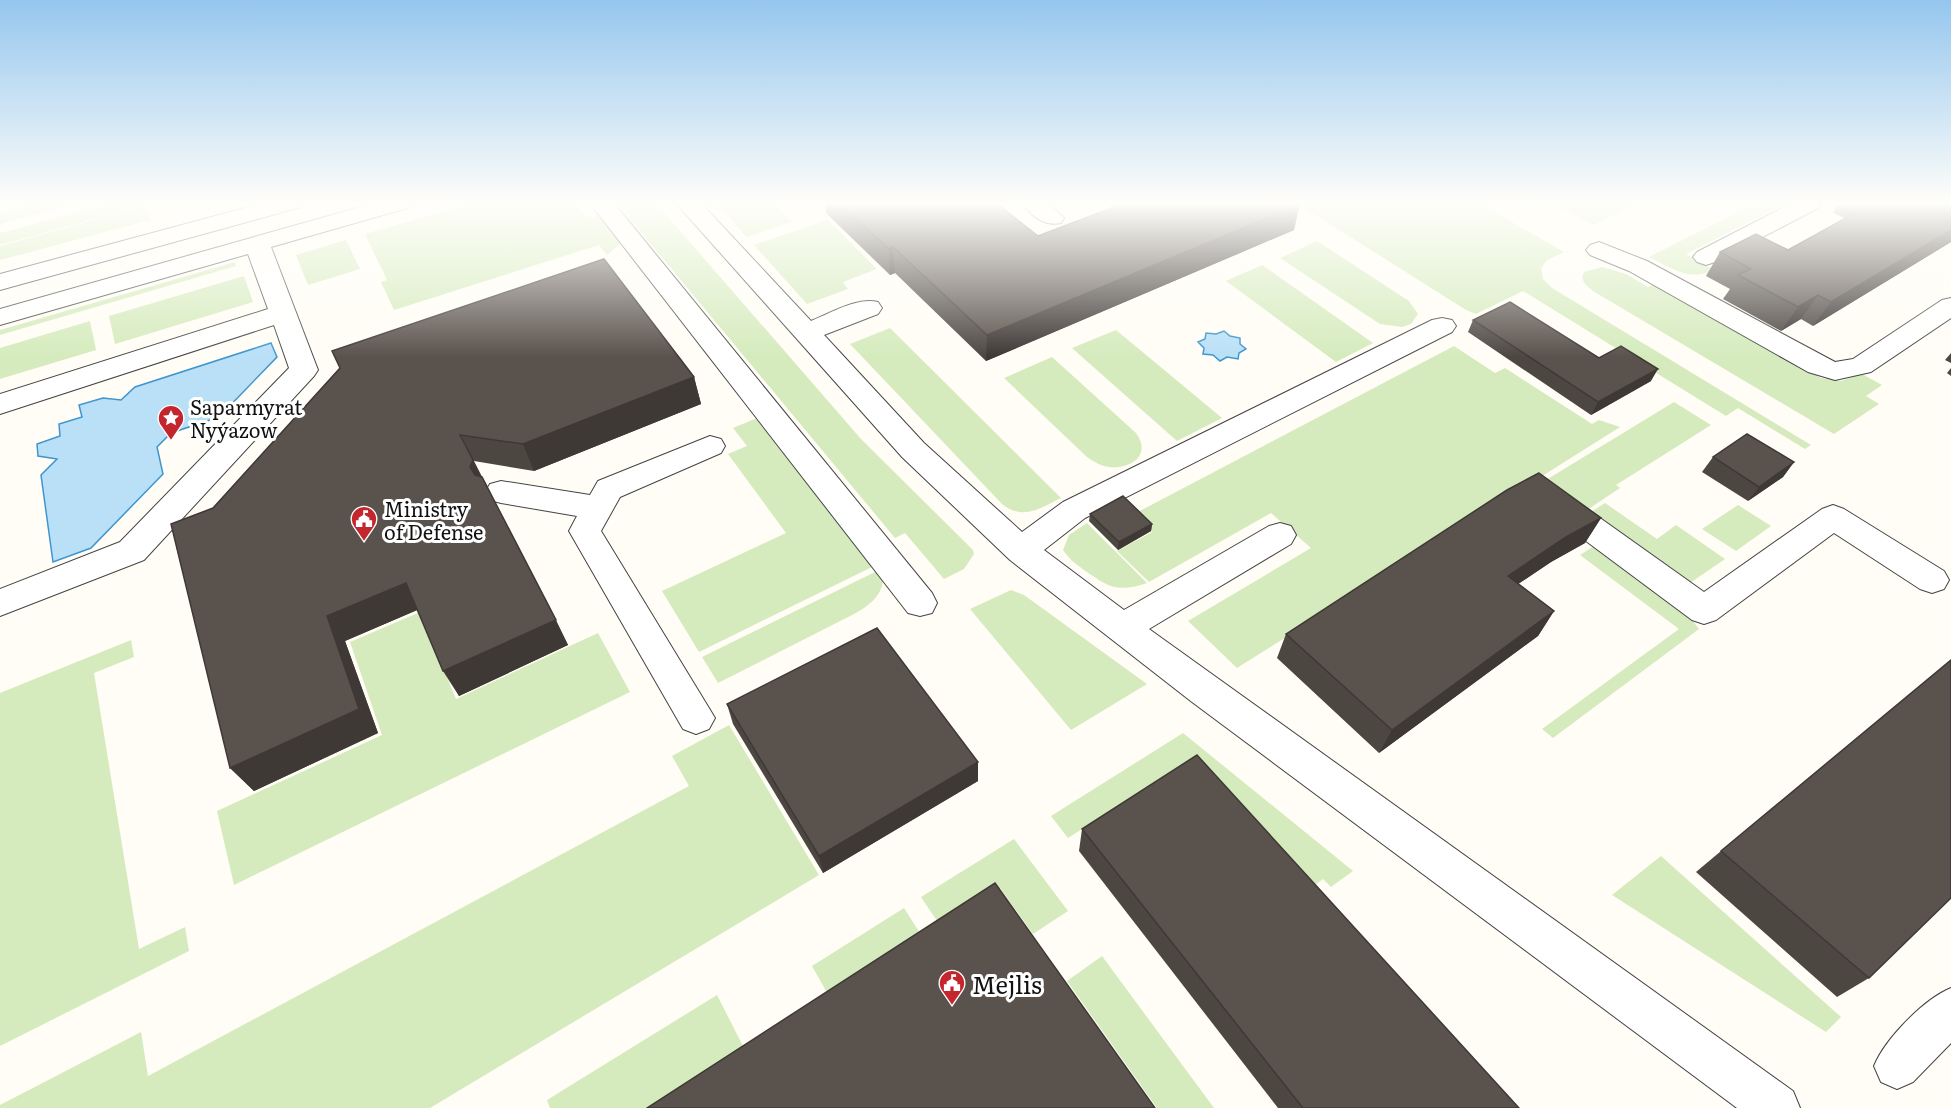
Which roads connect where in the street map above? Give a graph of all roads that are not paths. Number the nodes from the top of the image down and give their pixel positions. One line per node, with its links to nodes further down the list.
1 (101, 254): 9 (street)
2 (219, 254): 13 (street)
3 (261, 254): 12 (street)
4 (642, 254): 25 (street)
5 (734, 254): 15 (street)
6 (1608, 254): 10 (street)
7 (1712, 254): 8 (street)
8 (1706, 257)
9 (0, 282)
10 (1951, 306)
11 (869, 308): 15 (street)
12 (283, 313): 16 (street); 24 (street)
13 (0, 316)
14 (1442, 326): 22 (street)
15 (806, 333): 22 (street)
16 (0, 404)
17 (710, 446): 20 (street)
18 (1537, 489): 23 (street)
19 (501, 492): 20 (street)
20 (598, 508): 27 (street)
21 (1280, 535): 26 (street)
22 (1022, 551): 26 (street)
23 (1932, 580)
24 (0, 603)
25 (920, 603)
26 (1121, 628): 30 (street)
27 (696, 718)
28 (1951, 1010): 29 (street)
29 (1897, 1066)
30 (1776, 1108)

